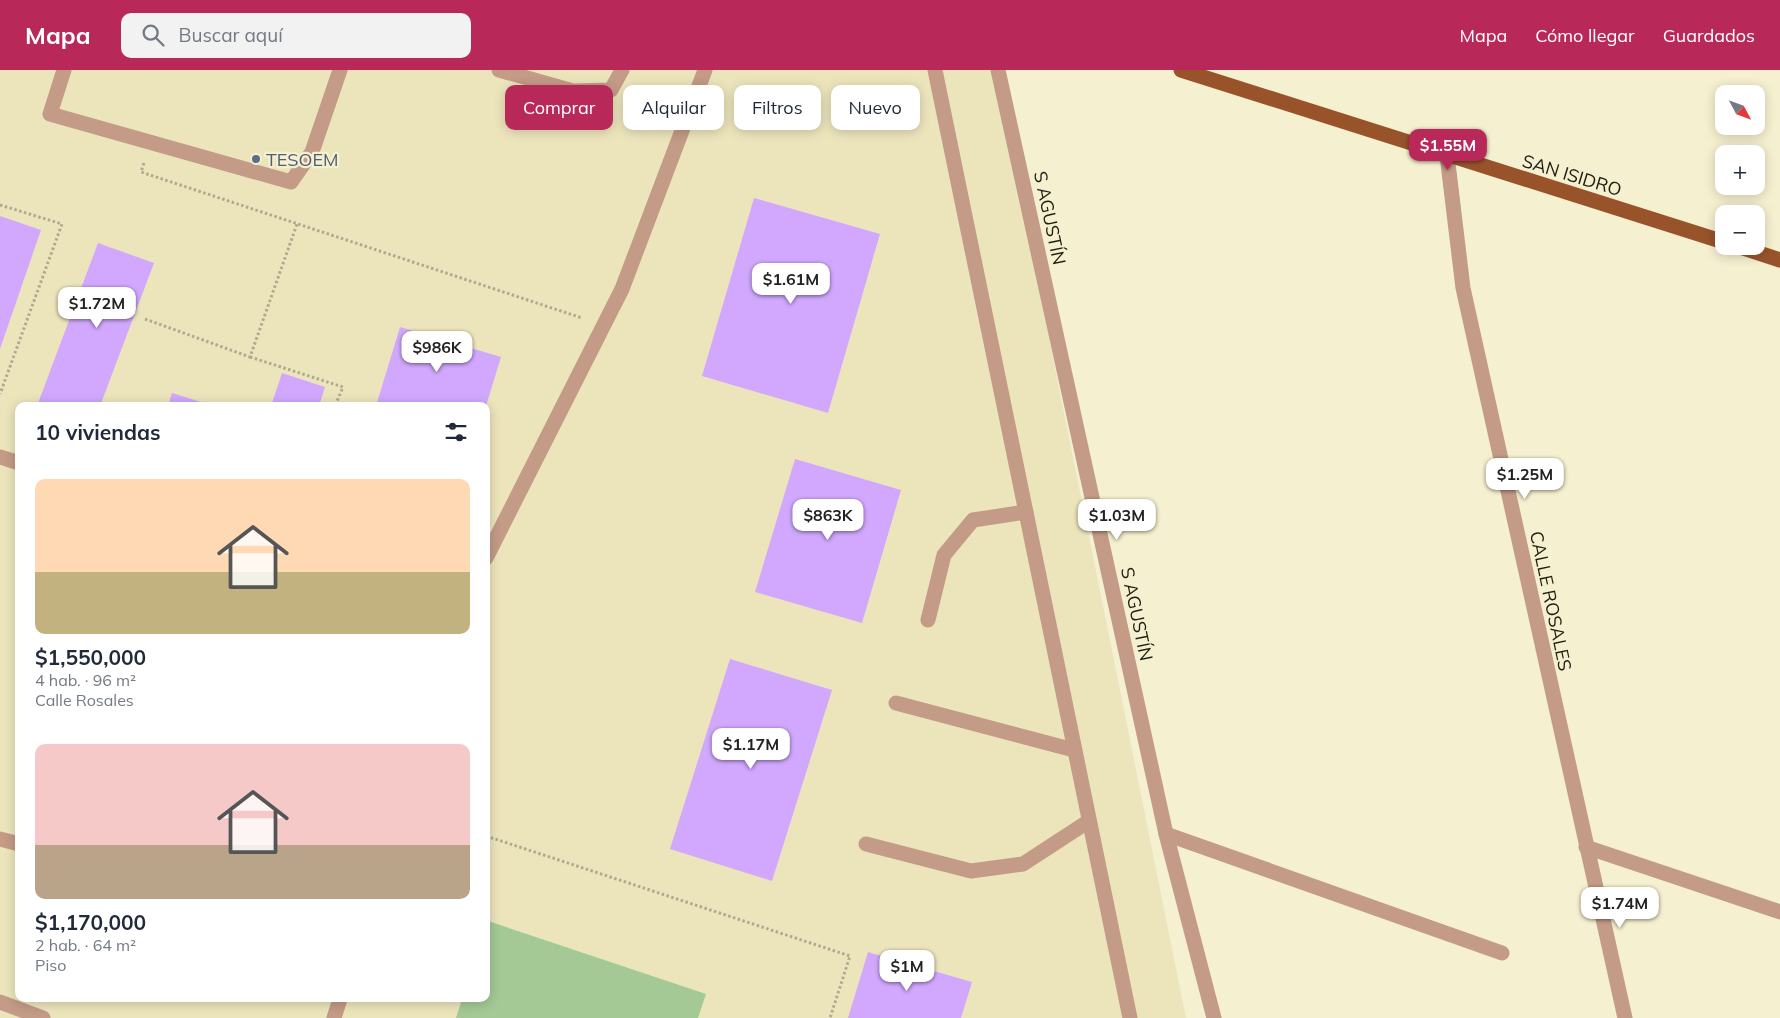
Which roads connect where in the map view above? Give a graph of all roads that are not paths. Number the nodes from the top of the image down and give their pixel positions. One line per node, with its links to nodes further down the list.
1 (64, 70): 2 (street)
2 (340, 70)
3 (499, 70): 4 (street)
4 (622, 70)
5 (705, 70): 16 (street)
6 (934, 70): 15 (street)
7 (998, 70): 21 (street, S AGUSTÍN)
8 (1181, 70): 9 (main road, SAN ISIDRO)
9 (1447, 155): 10 (main road, SAN ISIDRO); 25 (street, CALLE ROSALES)
10 (1715, 239)
11 (1765, 255): 12 (main road)
12 (1780, 260)
13 (0, 457): 14 (street)
14 (15, 462)
15 (1026, 512): 17 (street); 19 (street)
16 (490, 550)
17 (928, 620)
18 (896, 703): 19 (street)
19 (1074, 750): 20 (street)
20 (1089, 821): 24 (street); 32 (street)
21 (1166, 834): 27 (street); 33 (street, S AGUSTÍN)
22 (0, 839): 23 (street)
23 (15, 843)
24 (866, 844)
25 (1586, 847): 26 (street); 34 (street, CALLE ROSALES)
26 (1780, 912)
27 (1502, 953)
28 (0, 1002): 30 (street)
29 (339, 1002): 31 (street)
30 (43, 1018)
31 (334, 1018)
32 (1130, 1018)
33 (1214, 1018)
34 (1625, 1018)

